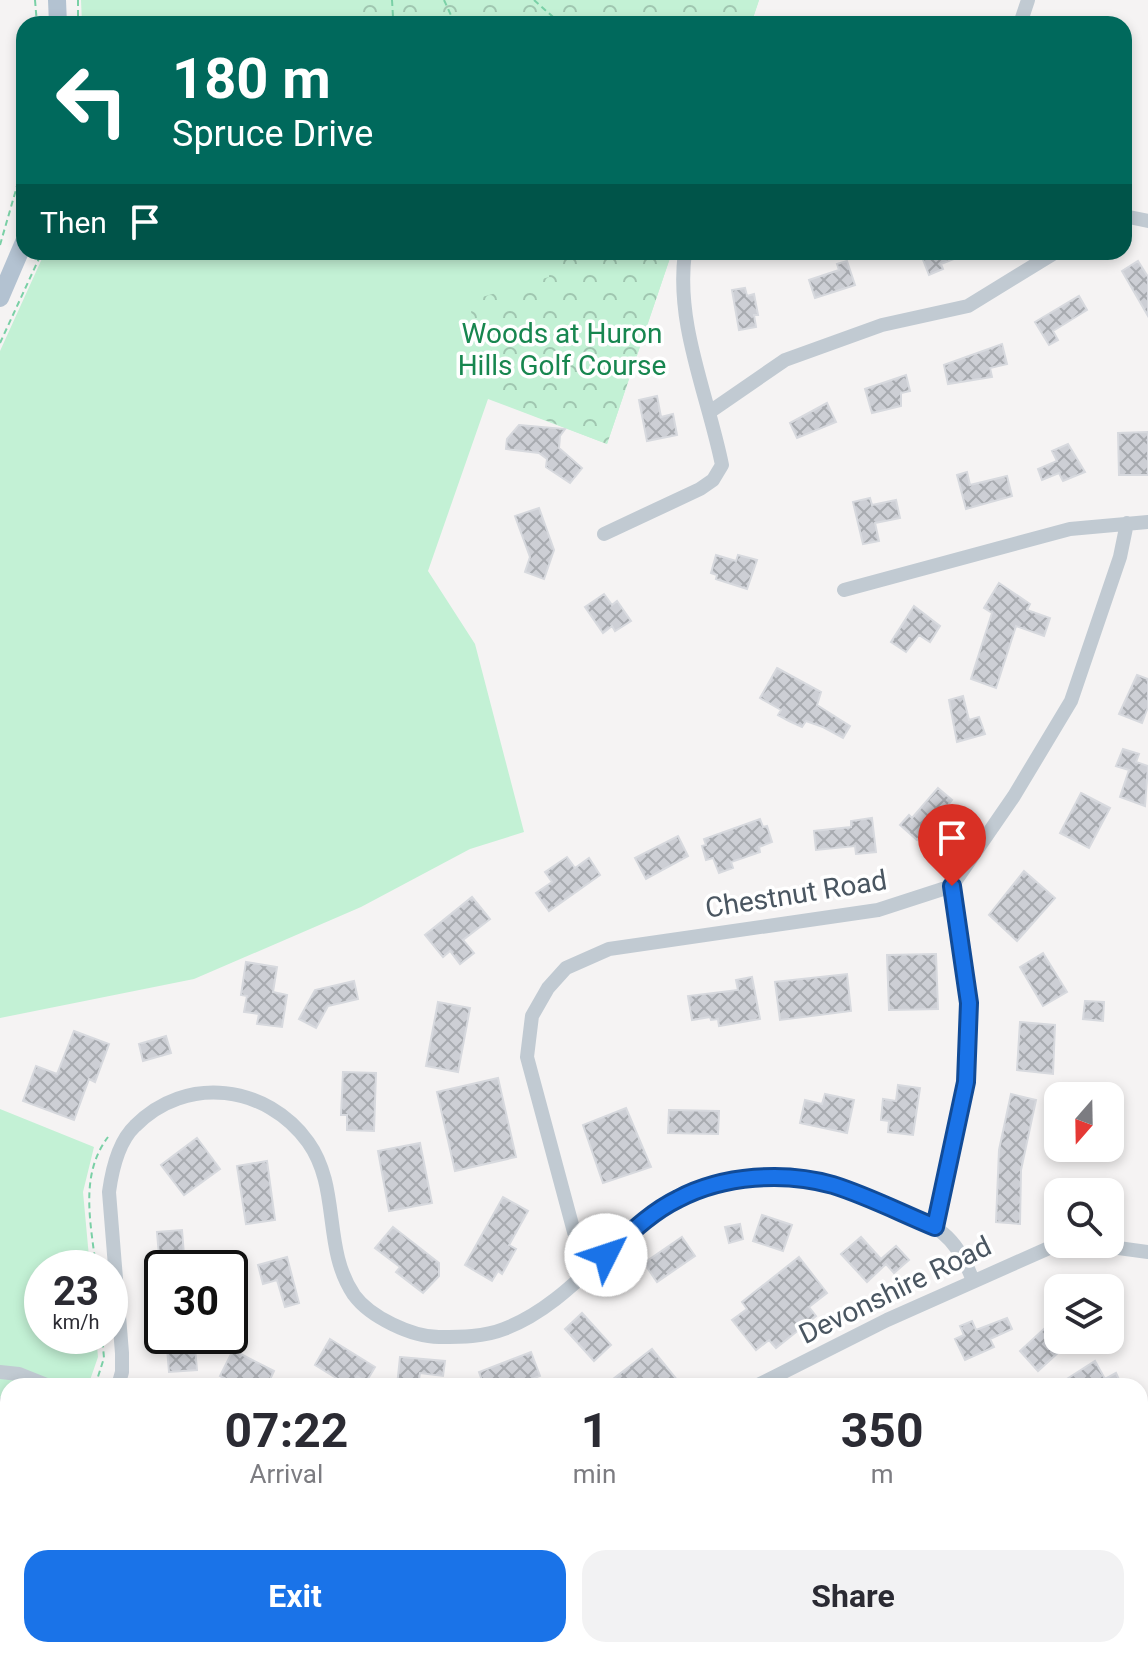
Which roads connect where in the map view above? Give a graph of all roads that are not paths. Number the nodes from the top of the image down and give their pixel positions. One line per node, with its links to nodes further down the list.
1 (16, 260): 4 (main road)
2 (684, 260): 5 (street)
3 (1043, 260): 5 (street)
4 (0, 298)
5 (711, 411): 8 (street)
6 (1148, 522): 7 (street)
7 (1127, 523): 9 (street); 10 (street)
8 (604, 534)
9 (844, 590)
10 (952, 886): 11 (street); 15 (street, Chestnut Road)
11 (935, 1227): 15 (street); 16 (street)
12 (1124, 1249): 14 (street)
13 (1044, 1250): 16 (street, Devonshire Road)
14 (1148, 1252)
15 (592, 1268): 17 (street)
16 (973, 1281): 18 (street, Devonshire Road)
17 (120, 1378)
18 (773, 1378)

